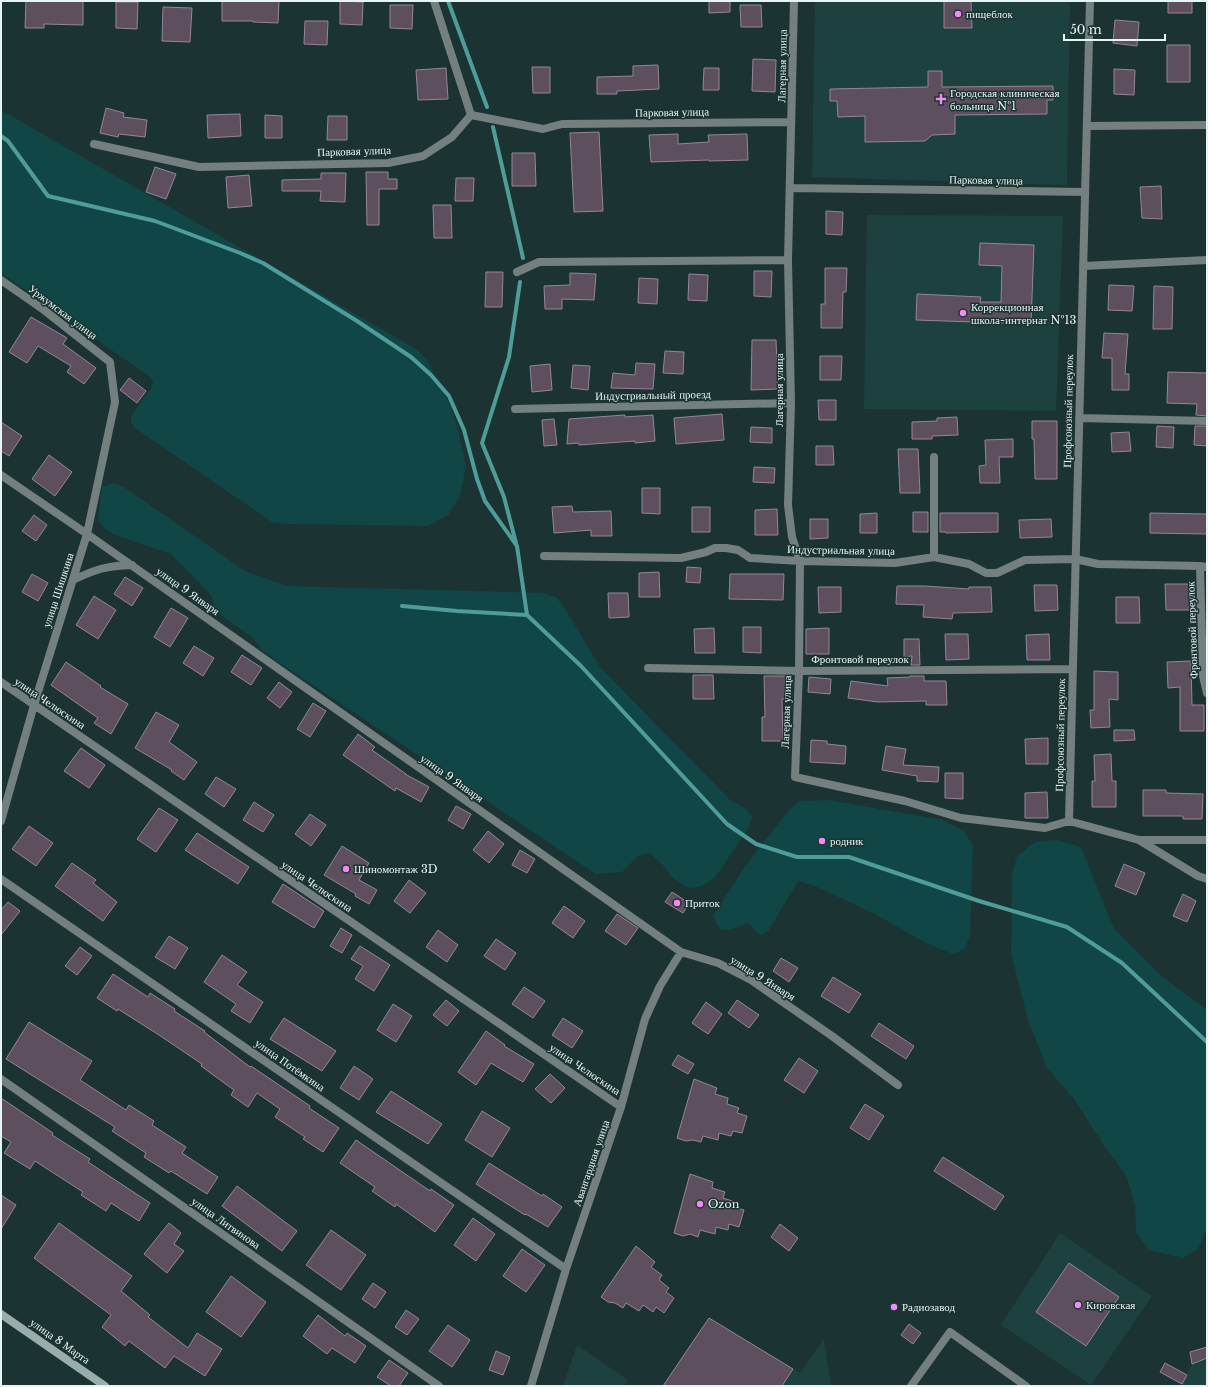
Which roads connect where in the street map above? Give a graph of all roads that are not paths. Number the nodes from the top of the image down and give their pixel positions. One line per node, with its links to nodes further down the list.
1 (434, 1): 4 (street)
2 (794, 1): 5 (street, Лагерная улица)
3 (1090, 1): 6 (street, Профсоюзный переулок)
4 (471, 114): 5 (street, Парковая улица); 8 (street, Парковая улица)
5 (792, 122): 9 (street, Лагерная улица)
6 (1087, 126): 7 (street); 10 (street, Профсоюзный переулок)
7 (1207, 126)
8 (94, 144)
9 (790, 188): 10 (street, Парковая улица); 11 (street, Лагерная улица)
10 (1085, 192): 13 (street, Профсоюзный переулок)
11 (788, 260): 14 (street); 17 (street, Лагерная улица)
12 (1207, 260): 13 (street)
13 (1083, 266): 19 (street, Профсоюзный переулок)
14 (517, 272)
15 (1, 280): 16 (street, Уржумская улица)
16 (110, 362): 23 (street, улица Шишкина)
17 (791, 403): 18 (street, Индустриальный проезд); 27 (street, Лагерная улица)
18 (515, 409)
19 (1079, 418): 20 (street); 26 (street, Профсоюзный переулок)
20 (1207, 421)
21 (934, 457): 25 (street)
22 (1, 475): 23 (street, улица 9 Января)
23 (87, 534): 28 (street, улица 9 Января); 30 (street, улица Шишкина)
24 (544, 556): 27 (street, Индустриальная улица)
25 (934, 557): 26 (street, Индустриальная улица); 27 (street, Индустриальная улица)
26 (1075, 559): 29 (street, Индустриальная улица); 32 (street, Профсоюзный переулок)
27 (800, 560): 33 (street, Лагерная улица)
28 (132, 565): 30 (street); 43 (street, улица 9 Января)
29 (1204, 567): 35 (street, Фронтовой переулок)
30 (73, 580): 36 (street, улица Шишкина)
31 (648, 668): 33 (street, Фронтовой переулок)
32 (1072, 669): 33 (street, Фронтовой переулок); 38 (street, Профсоюзный переулок)
33 (798, 671): 38 (street, Лагерная улица)
34 (1, 682): 36 (street, улица Челюскина)
35 (1207, 693)
36 (34, 705): 37 (street, улица Шишкина); 46 (street, улица Челюскина)
37 (1, 821)
38 (1069, 821): 39 (street)
39 (1139, 840): 40 (street); 42 (street)
40 (1207, 840)
41 (1, 879): 47 (street, улица Потёмкина)
42 (1207, 879)
43 (681, 952): 45 (street, улица 9 Января); 46 (street, Авангардная улица)
44 (1, 1079): 50 (street, улица Литвинова)
45 (898, 1085)
46 (621, 1107): 47 (street, Авангардная улица)
47 (566, 1269): 51 (street, Авангардная улица)
48 (1, 1314): 49 (street, улица 8 Марта)
49 (105, 1386)
50 (439, 1386)
51 (531, 1386)
52 (911, 1386): 53 (street)
53 (1026, 1386)

